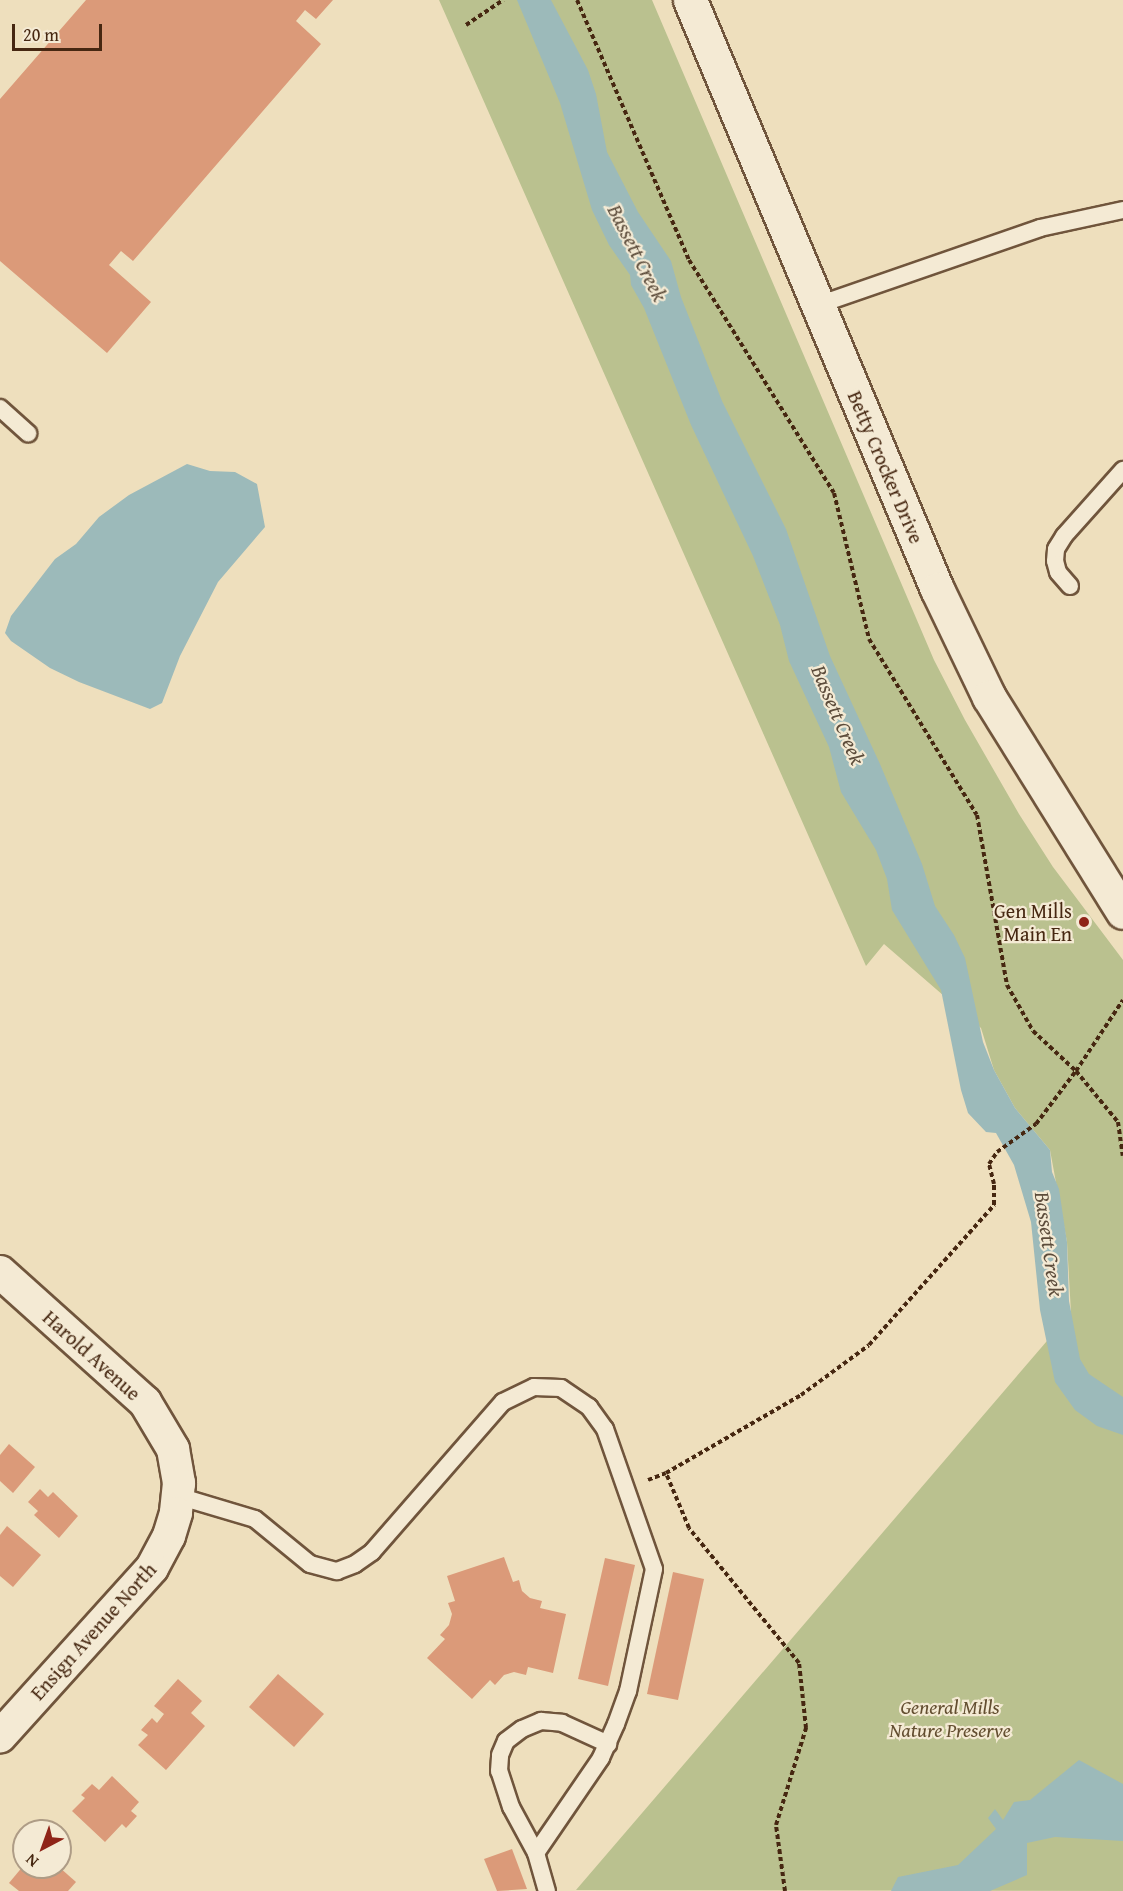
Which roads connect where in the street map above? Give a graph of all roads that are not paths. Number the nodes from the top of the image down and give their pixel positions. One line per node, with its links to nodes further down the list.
1 (690, 0): 3 (street, Betty Crocker Drive)
2 (1123, 210): 3 (lane)
3 (818, 305): 8 (street, Betty Crocker Drive)
4 (0, 408): 5 (lane)
5 (28, 433)
6 (1122, 474): 7 (lane)
7 (1070, 586)
8 (1122, 906)
9 (0, 1272): 10 (street, Harold Avenue)
10 (178, 1490): 11 (street, Ensign Avenue North); 12 (lane)
11 (6, 1717)
12 (608, 1744): 13 (lane); 13 (lane)
13 (536, 1853): 14 (lane)
14 (547, 1891)

